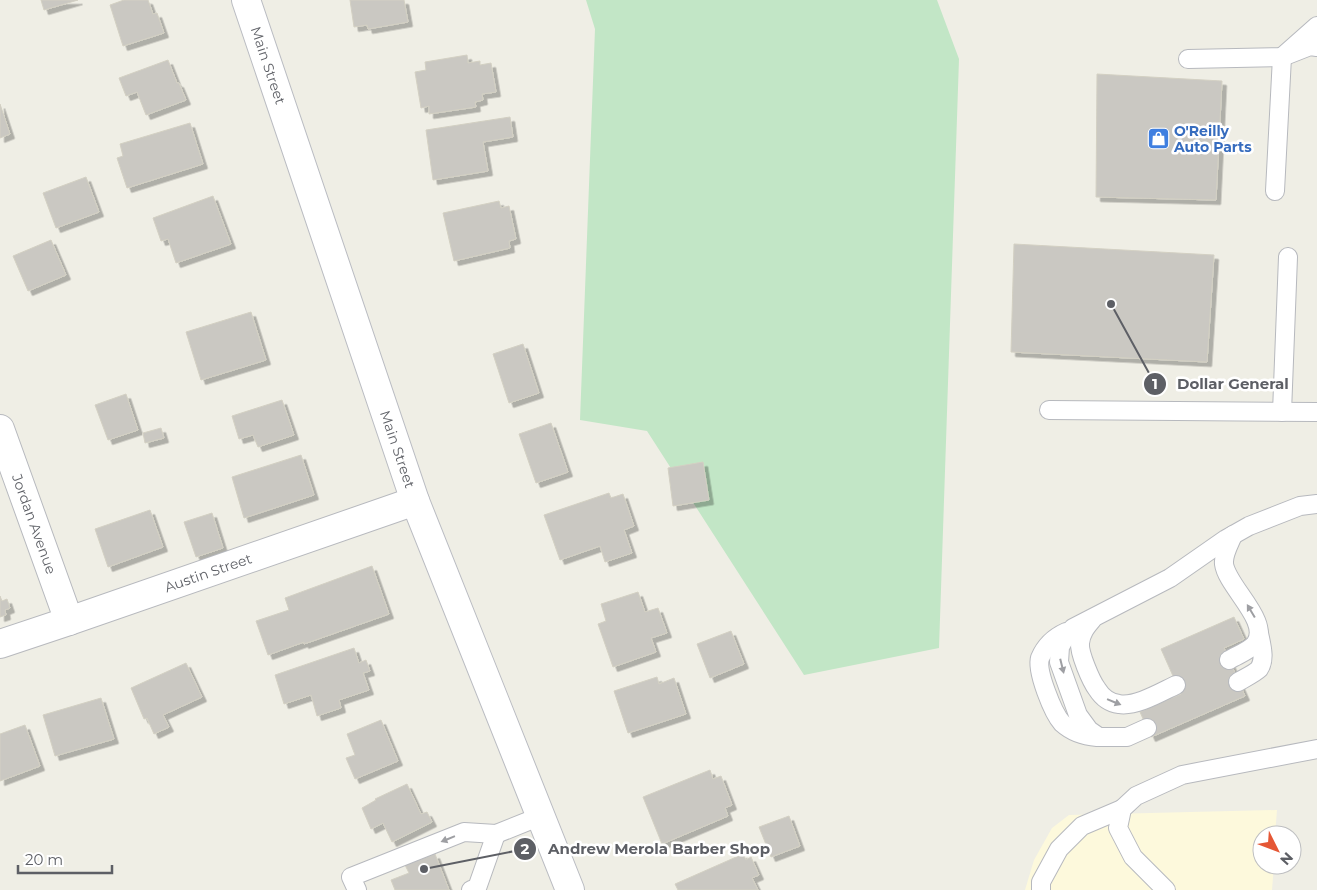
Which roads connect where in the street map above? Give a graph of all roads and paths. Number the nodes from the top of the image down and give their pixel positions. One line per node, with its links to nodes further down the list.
1 (246, 0): 12 (street, Main Street)
2 (1317, 26): 4 (lane)
3 (1317, 46): 4 (lane)
4 (1282, 56): 5 (lane); 6 (lane)
5 (1188, 59)
6 (1275, 191)
7 (1288, 257): 9 (lane)
8 (1049, 410): 9 (lane)
9 (1282, 412): 10 (lane)
10 (1317, 412)
11 (0, 428): 16 (street, Jordan Avenue)
12 (415, 501): 16 (street, Austin Street); 25 (street, Main Street)
13 (1317, 504): 14 (lane)
14 (1233, 534): 15 (lane); 17 (lane, one-way to 14)
15 (1094, 618): 21 (lane, one-way to 21); 22 (lane, one-way to 22)
16 (69, 621): 18 (street, Austin Street)
17 (1259, 633): 19 (lane); 20 (lane)
18 (0, 644)
19 (1229, 660)
20 (1238, 682)
21 (1176, 685)
22 (1147, 728)
23 (1317, 749): 24 (lane)
24 (1122, 809): 30 (lane); 31 (lane)
25 (541, 816): 26 (lane); 27 (street, Main Street)
26 (496, 834): 28 (lane, one-way to 28); 29 (lane)
27 (562, 888)
28 (357, 890)
29 (471, 890)
30 (1041, 890)
31 (1166, 890)

